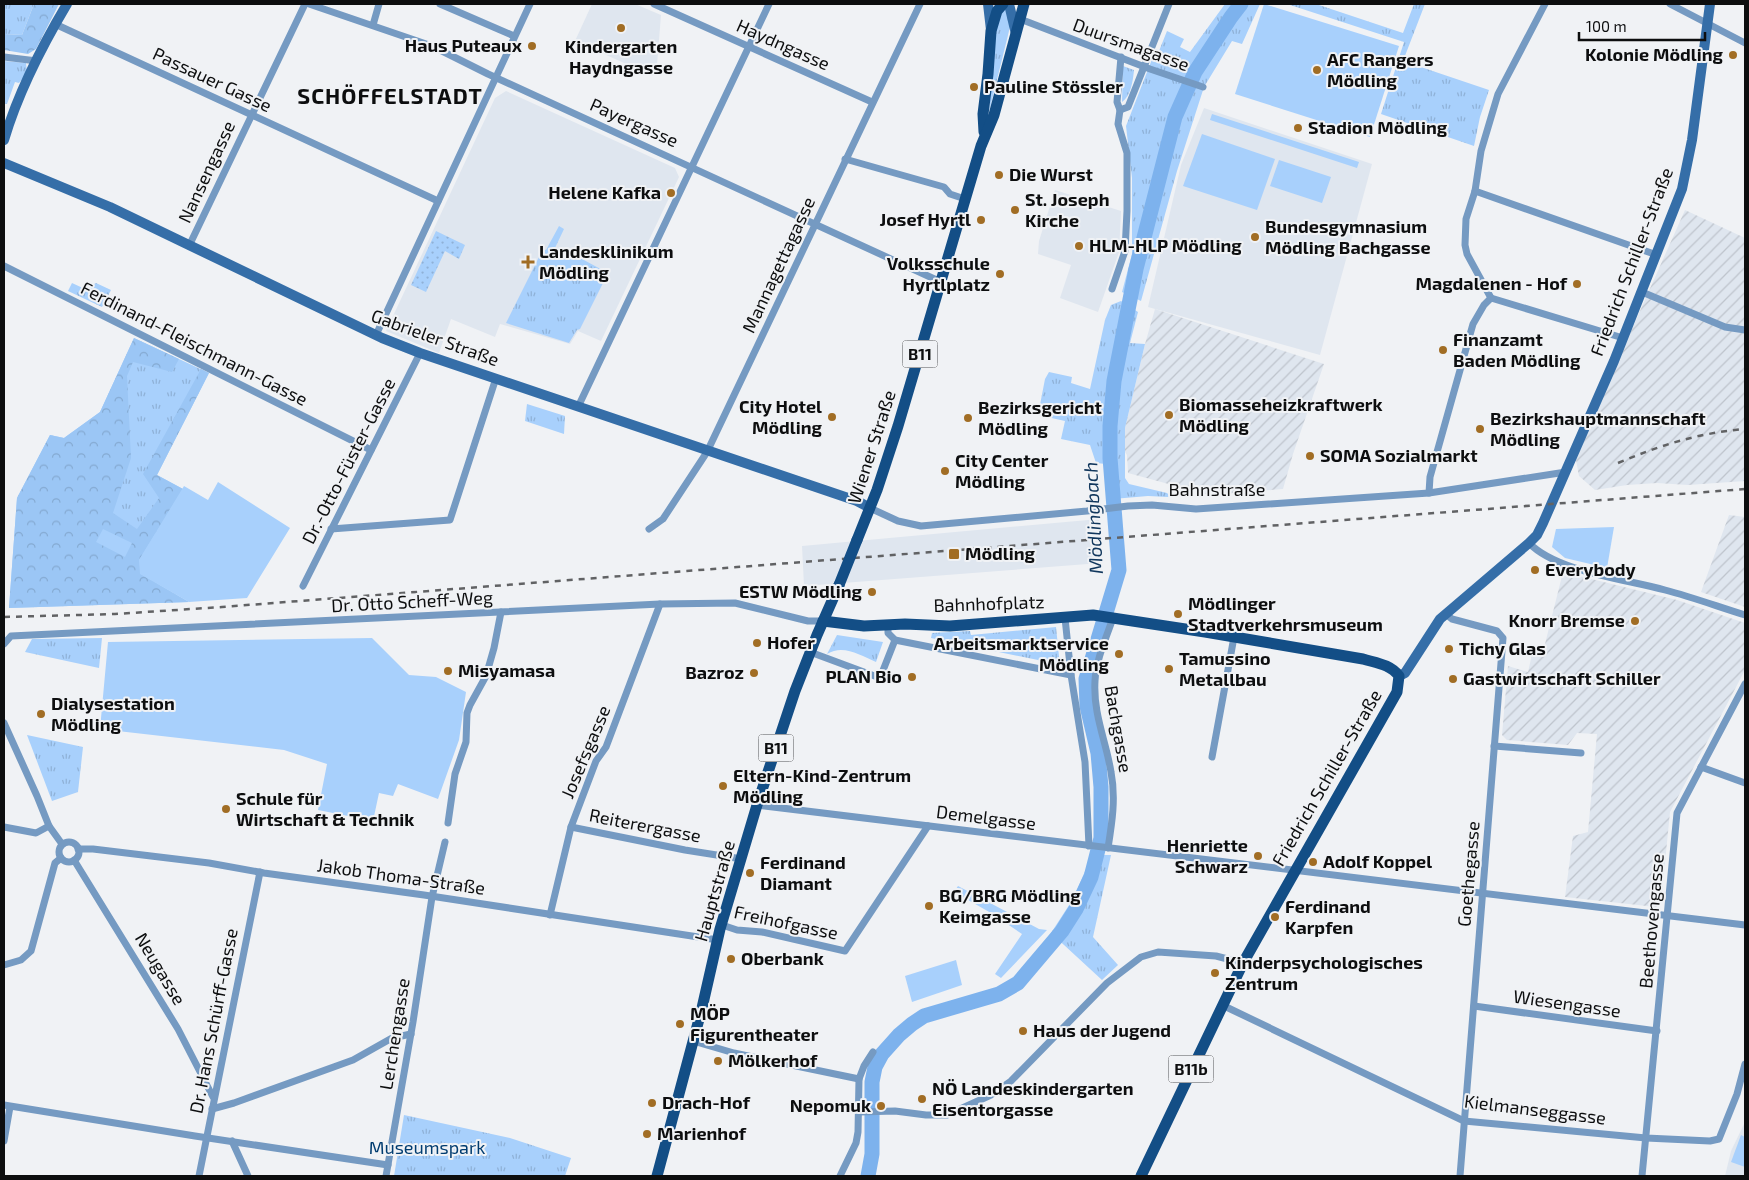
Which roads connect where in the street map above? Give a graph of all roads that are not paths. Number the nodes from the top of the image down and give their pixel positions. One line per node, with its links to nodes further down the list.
1 (67, 4): 19 (street)
2 (305, 4): 35 (street, Nansengasse)
3 (309, 4): 21 (street, Payergasse)
4 (379, 4): 21 (street)
5 (440, 4): 23 (street)
6 (530, 4): 23 (street)
7 (654, 4): 26 (street, Haydngasse)
8 (769, 4): 26 (street)
9 (920, 4): 33 (street, Mannagettagasse)
10 (988, 4): 22 (street, Wiener Straße)
11 (1003, 4): 22 (main road, Wiener Straße / B11)
12 (1009, 4): 24 (street, Wiener Straße)
13 (1024, 4): 18 (main road, B11)
14 (1169, 4): 30 (street)
15 (1545, 4): 41 (street)
16 (1670, 4): 20 (street)
17 (1710, 4): 20 (street, Friedrich Schiller-Straße)
18 (1020, 19): 24 (main road, B11); 28 (street, Duursmagasse)
19 (55, 24): 29 (street); 35 (street, Passauer Gasse)
20 (1708, 24): 25 (street); 46 (street, Friedrich Schiller-Straße)
21 (373, 25): 31 (street, Payergasse)
22 (991, 31): 36 (main road, Wiener Straße / B11)
23 (514, 36): 31 (street)
24 (1016, 36): 36 (main road, Wiener Straße / B11)
25 (1745, 43)
26 (749, 46): 33 (street, Haydngasse); 40 (street)
27 (4, 56): 29 (street)
28 (1121, 57): 30 (street, Duursmagasse); 34 (street)
29 (37, 61): 37 (street)
30 (1144, 67): 32 (street, Duursmagasse); 34 (street)
31 (495, 77): 40 (street, Payergasse); 43 (street)
32 (1200, 86)
33 (872, 102): 38 (street, Mannagettagasse)
34 (1120, 110): 49 (street)
35 (251, 115): 43 (street, Passauer Gasse); 45 (street, Nansengasse)
36 (984, 136): 42 (main road, Wiener Straße / B11)
37 (4, 140)
38 (845, 159): 42 (street); 44 (street, Mannagettagasse)
39 (4, 163): 45 (street, Gabrieler Straße)
40 (692, 166): 44 (street, Payergasse); 57 (street)
41 (1475, 191): 46 (street); 51 (street)
42 (965, 199): 48 (main road, Wiener Straße / B11)
43 (438, 201): 53 (street)
44 (814, 224): 48 (street, Payergasse); 59 (street, Mannagettagasse)
45 (189, 246): 53 (street, Gabrieler Straße)
46 (1657, 255): 50 (street, Friedrich Schiller-Straße)
47 (4, 266): 58 (street, Ferdinand-Fleischmann-Gasse)
48 (941, 282): 62 (main road, Wiener Straße / B11)
49 (1112, 289)
50 (1642, 292): 52 (street); 54 (street, Friedrich Schiller-Straße)
51 (1490, 298): 54 (street); 61 (street)
52 (1745, 330)
53 (376, 335): 55 (street, Gabrieler Straße)
54 (1623, 338): 60 (street, Friedrich Schiller-Straße)
55 (420, 353): 56 (street, Gabrieler Straße); 58 (street, Dr.-Otto-Füster-Gasse)
56 (496, 378): 57 (street, Gabrieler Straße); 63 (street)
57 (578, 407): 59 (street, Gabrieler Straße)
58 (371, 450): 63 (street, Dr.-Otto-Füster-Gasse)
59 (707, 452): 62 (street, Gabrieler Straße); 64 (street, Mannagettagasse)
60 (1566, 472): 61 (street, Bahnstraße); 65 (street, Friedrich Schiller-Straße)
61 (1429, 493): 62 (street, Bahnstraße)
62 (870, 508): 73 (main road, Wiener Straße / B11, bridge)
63 (331, 529): 66 (street, Dr.-Otto-Füster-Gasse)
64 (649, 529)
65 (1529, 543): 69 (street, Friedrich Schiller-Straße); 70 (street)
66 (304, 584)
67 (660, 604): 68 (street, Dr. Otto Scheff-Weg); 73 (street, Dr. Otto Scheff-Weg); 93 (street, Josefsgasse)
68 (502, 612): 77 (street, Dr. Otto Scheff-Weg); 89 (street)
69 (1447, 614): 80 (street, Friedrich Schiller-Straße); 83 (street, Goethegasse)
70 (1745, 615)
71 (1065, 618): 72 (main road, Bahnhofplatz); 74 (main road, Bahnhofplatz); 79 (street)
72 (1112, 618): 75 (main road, Bahnhofplatz); 97 (street, Bachgasse)
73 (823, 621): 74 (main road, Bahnhofplatz); 78 (main road, Hauptstraße / B11)
74 (888, 626): 76 (street)
75 (1234, 637): 80 (main road, Bahnhofplatz); 85 (street)
76 (895, 640): 78 (street); 79 (street)
77 (4, 644)
78 (810, 652): 88 (main road, Hauptstraße / B11)
79 (1071, 675): 96 (street)
80 (1399, 676): 102 (main road, Friedrich Schiller-Straße / B11b)
81 (1745, 684): 86 (street, Beethovengasse)
82 (4, 723): 91 (street)
83 (1494, 746): 84 (street); 104 (street, Goethegasse)
84 (1581, 753)
85 (1212, 757)
86 (1701, 768): 87 (street); 107 (street, Beethovengasse)
87 (1745, 783)
88 (757, 806): 92 (street, Demelgasse); 100 (main road, Hauptstraße / B11)
89 (448, 823)
90 (4, 826): 91 (street)
91 (49, 826): 95 (street)
92 (928, 826): 96 (street, Demelgasse); 108 (street, Freihofgasse)
93 (571, 827): 100 (street, Reiterergasse); 106 (street, Josefsgasse)
94 (444, 842): 105 (street, Lerchengasse)
95 (62, 844): 98 (street); 99 (street)
96 (1090, 845): 97 (street, Demelgasse)
97 (1106, 848): 102 (street)
98 (78, 849): 101 (street); 103 (street, Jakob Thoma-Straße)
99 (61, 858): 101 (street); 112 (street)
100 (742, 859): 108 (main road, Hauptstraße / B11)
101 (74, 860): 121 (street, Neugasse)
102 (1295, 870): 104 (street); 111 (main road, Friedrich Schiller-Straße / B11b)
103 (260, 872): 105 (street, Jakob Thoma-Straße); 121 (street, Dr. Hans Schürff-Gasse)
104 (1482, 894): 107 (street); 114 (street, Goethegasse)
105 (432, 896): 106 (street, Jakob Thoma-Straße); 116 (street, Lerchengasse)
106 (550, 915): 110 (street, Jakob Thoma-Straße)
107 (1667, 917): 109 (street); 115 (street, Beethovengasse)
108 (722, 925): 110 (main road, Hauptstraße / B11)
109 (1745, 926)
110 (718, 940): 117 (main road, Hauptstraße / B11)
111 (1243, 963): 113 (main road, Friedrich Schiller-Straße / B11b); 124 (street)
112 (4, 965)
113 (1222, 1005): 125 (street, Kielmanseggasse); 136 (main road, Friedrich Schiller-Straße / B11b)
114 (1474, 1006): 115 (street, Wiesengasse); 125 (street, Goethegasse)
115 (1657, 1031): 127 (street, Beethovengasse)
116 (411, 1034): 123 (street); 130 (street, Lerchengasse)
117 (693, 1041): 120 (street); 134 (main road, Hauptstraße / B11)
118 (873, 1052): 120 (street)
119 (1745, 1064): 127 (street, Kielmanseggasse)
120 (859, 1079): 124 (street)
121 (213, 1098): 123 (street, Dr. Hans Schürff-Gasse)
122 (7, 1106): 126 (street); 128 (street)
123 (212, 1109): 126 (street, Dr. Hans Schürff-Gasse)
124 (862, 1112): 135 (street)
125 (1464, 1121): 127 (street, Kielmanseggasse); 137 (street, Goethegasse)
126 (206, 1138): 129 (street); 131 (street, Dr. Hans Schürff-Gasse)
127 (1646, 1138): 138 (street, Beethovengasse)
128 (4, 1141)
129 (232, 1141): 130 (street); 132 (street)
130 (388, 1165): 133 (street, Lerchengasse)
131 (199, 1176)
132 (248, 1176)
133 (386, 1176)
134 (657, 1176)
135 (840, 1176)
136 (1141, 1176)
137 (1460, 1176)
138 (1642, 1176)

